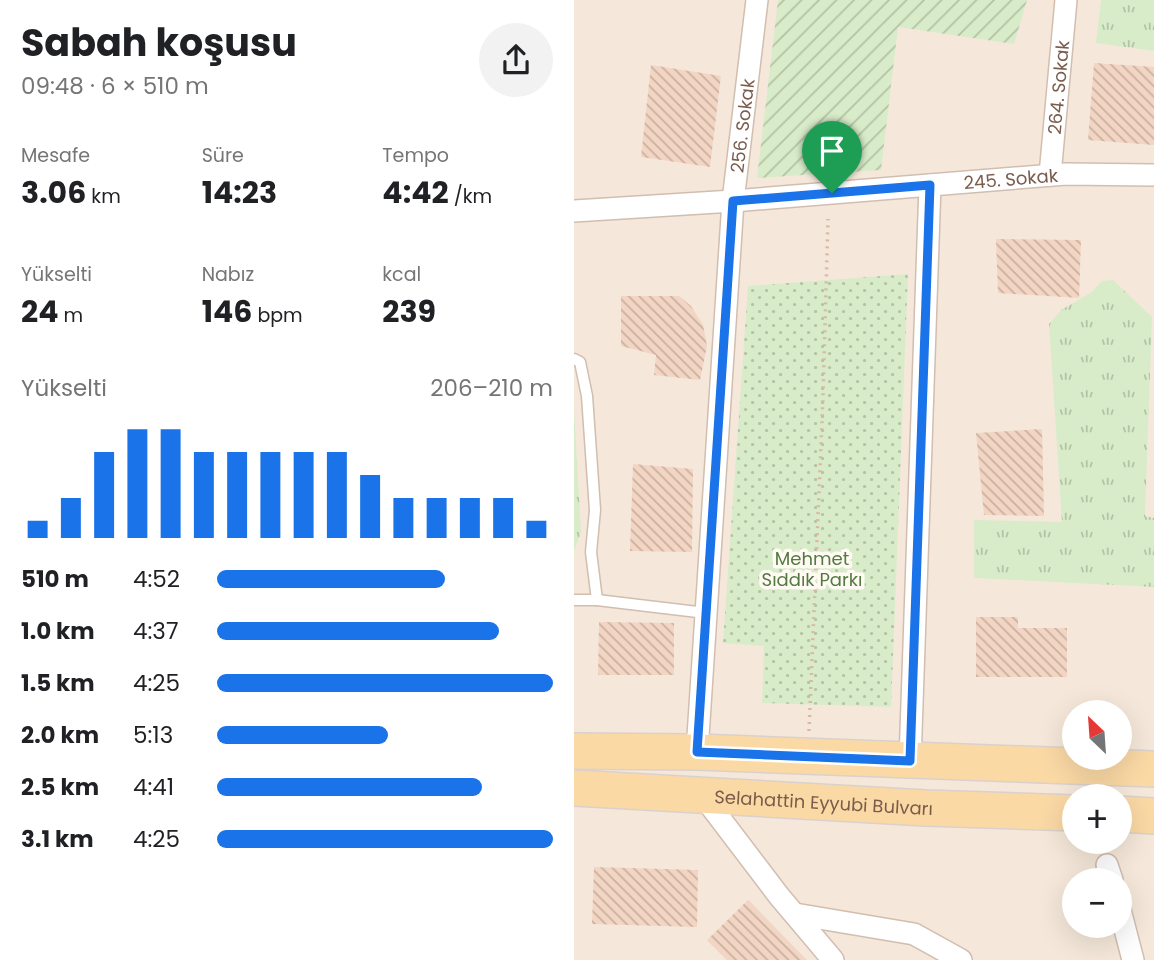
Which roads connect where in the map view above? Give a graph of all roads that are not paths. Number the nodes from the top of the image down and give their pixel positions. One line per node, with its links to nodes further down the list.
1 (757, 0): 6 (street, 256. Sokak)
2 (1066, 0): 3 (street, 264. Sokak)
3 (1049, 175): 4 (street, 245. Sokak); 5 (street, 245. Sokak)
4 (1154, 175)
5 (930, 185): 6 (street, 245. Sokak); 14 (street)
6 (733, 201): 7 (street, 245. Sokak); 11 (street, 256. Sokak)
7 (574, 211)
8 (574, 359): 10 (lane)
9 (574, 600): 10 (lane)
10 (597, 600): 11 (lane)
11 (706, 613): 13 (street, 256. Sokak)
12 (574, 751): 13 (main road)
13 (697, 752): 14 (main road)
14 (910, 761): 15 (main road)
15 (1154, 769)
16 (574, 788): 17 (main road, Selahattin Eyyubi Bulvarı)
17 (703, 796): 18 (main road, Selahattin Eyyubi Bulvarı); 21 (street)
18 (1062, 813)
19 (1132, 815): 20 (main road)
20 (1154, 816)
21 (795, 914): 23 (street); 24 (street)
22 (1127, 938): 25 (street)
23 (833, 960)
24 (961, 960)
25 (1133, 960)

